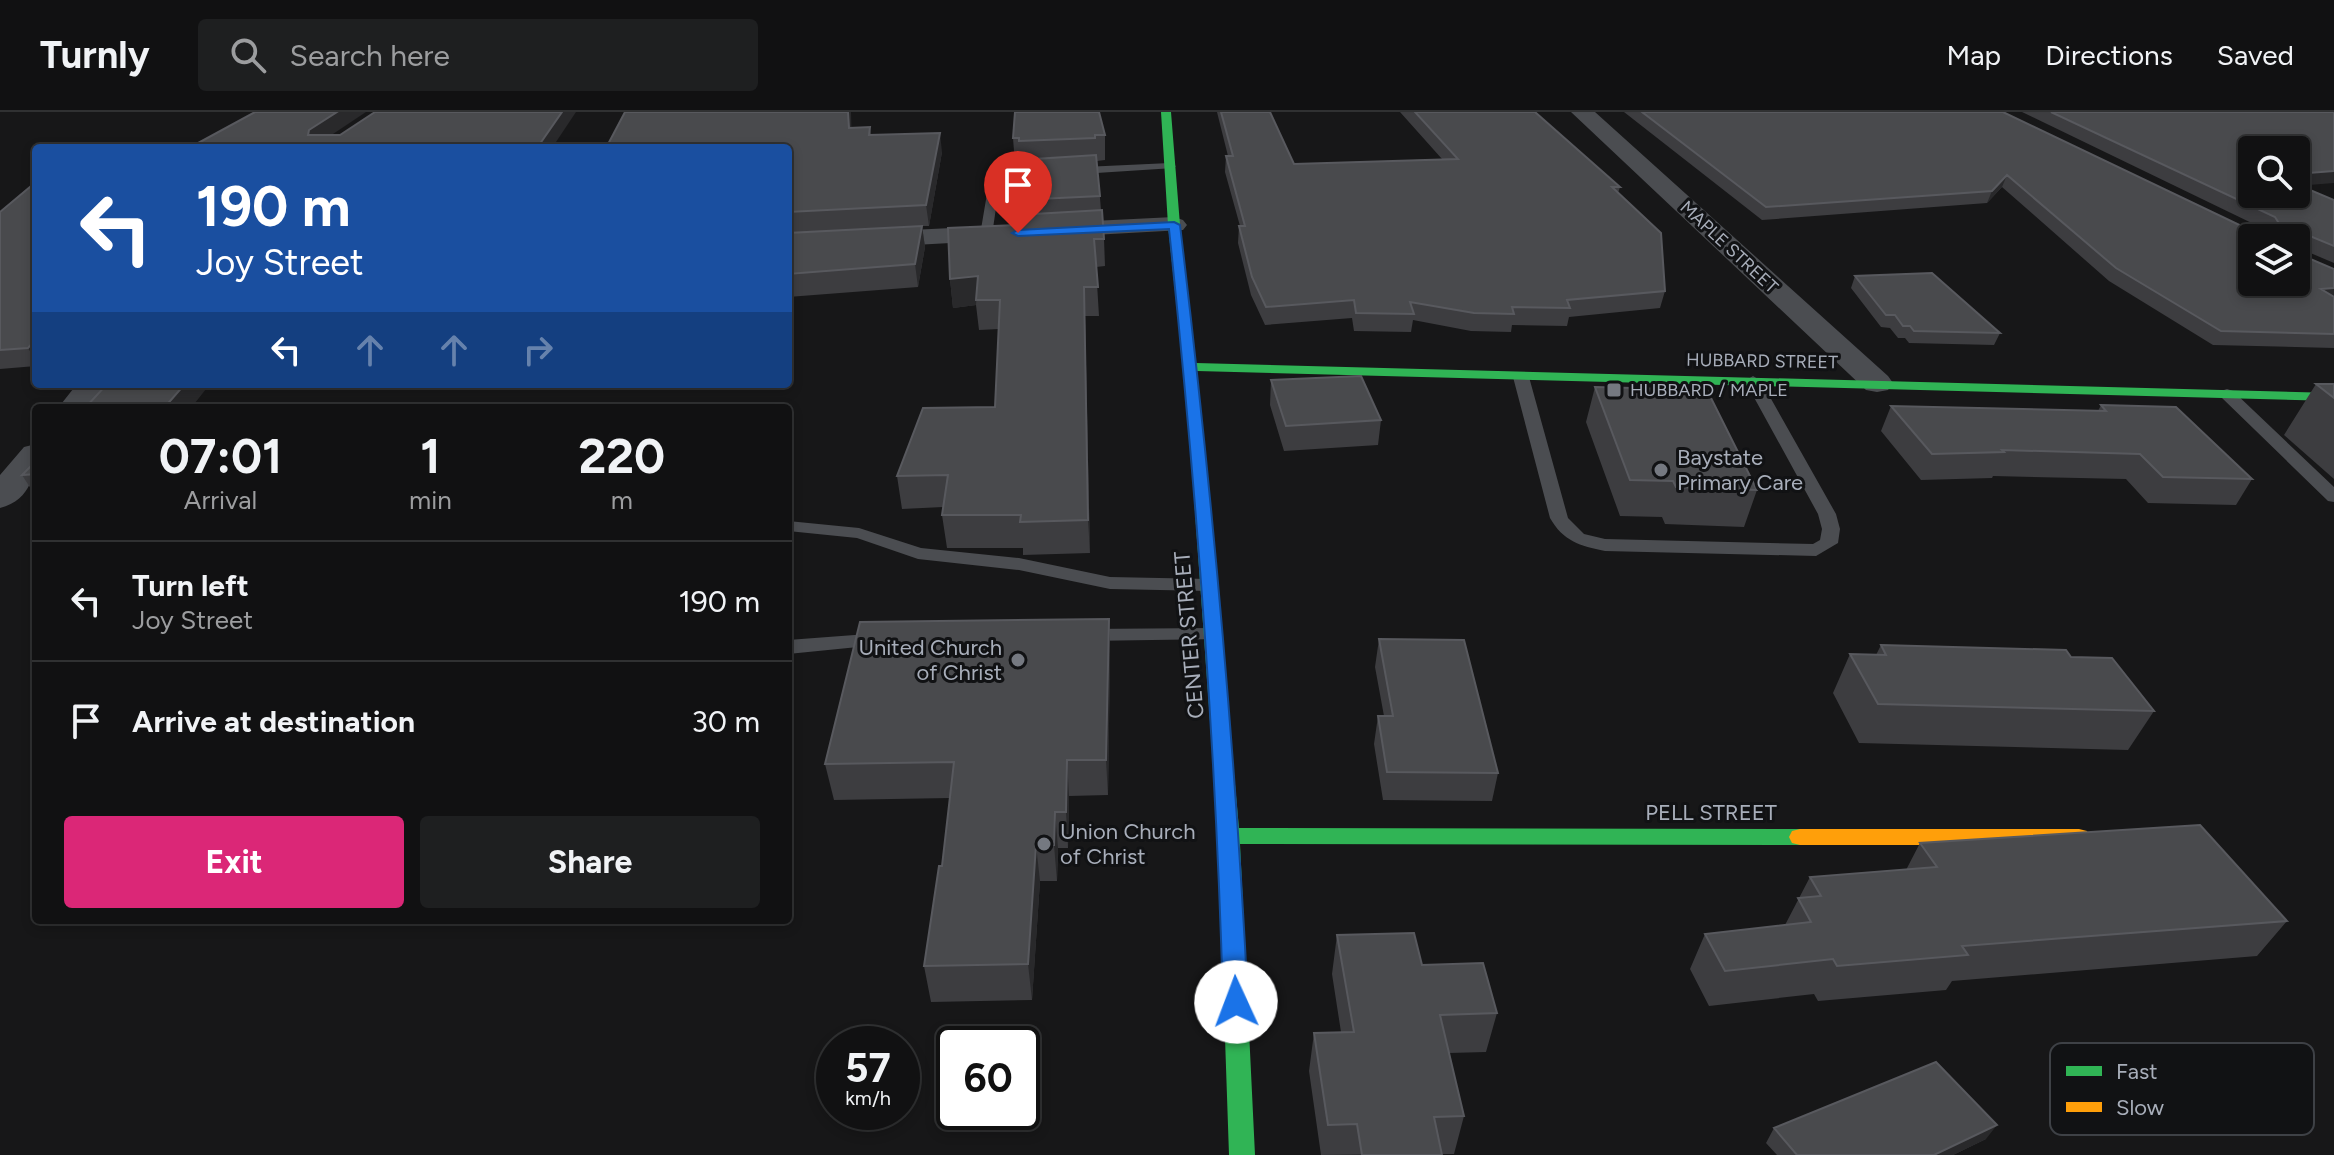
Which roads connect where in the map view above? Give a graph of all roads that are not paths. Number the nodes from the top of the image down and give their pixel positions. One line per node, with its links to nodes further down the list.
1 (1166, 112): 3 (street, CENTER STREET)
2 (1582, 112): 10 (street, MAPLE STREET)
3 (1170, 166): 4 (street, CENTER STREET); 5 (lane)
4 (1174, 225): 5 (street); 7 (street, CENTER STREET)
5 (986, 235): 6 (street)
6 (792, 244)
7 (1190, 367): 8 (street, HUBBARD STREET); 19 (street, CENTER STREET)
8 (1521, 377): 9 (street, HUBBARD STREET); 9 (lane)
9 (1753, 381): 10 (street, HUBBARD STREET)
10 (1877, 383): 12 (street, HUBBARD STREET)
11 (91, 388): 14 (street)
12 (2227, 394): 13 (street, HUBBARD STREET); 17 (lane)
13 (2334, 397)
14 (77, 404)
15 (32, 459): 16 (street)
16 (0, 497)
17 (2334, 497)
18 (792, 526): 19 (lane)
19 (1209, 585): 20 (street, CENTER STREET)
20 (1213, 634): 21 (lane); 24 (street, CENTER STREET)
21 (1064, 636)
22 (905, 638): 23 (lane)
23 (792, 647)
24 (1229, 836): 25 (street, PELL STREET); 26 (street, CENTER STREET)
25 (2098, 837)
26 (1242, 1155)

